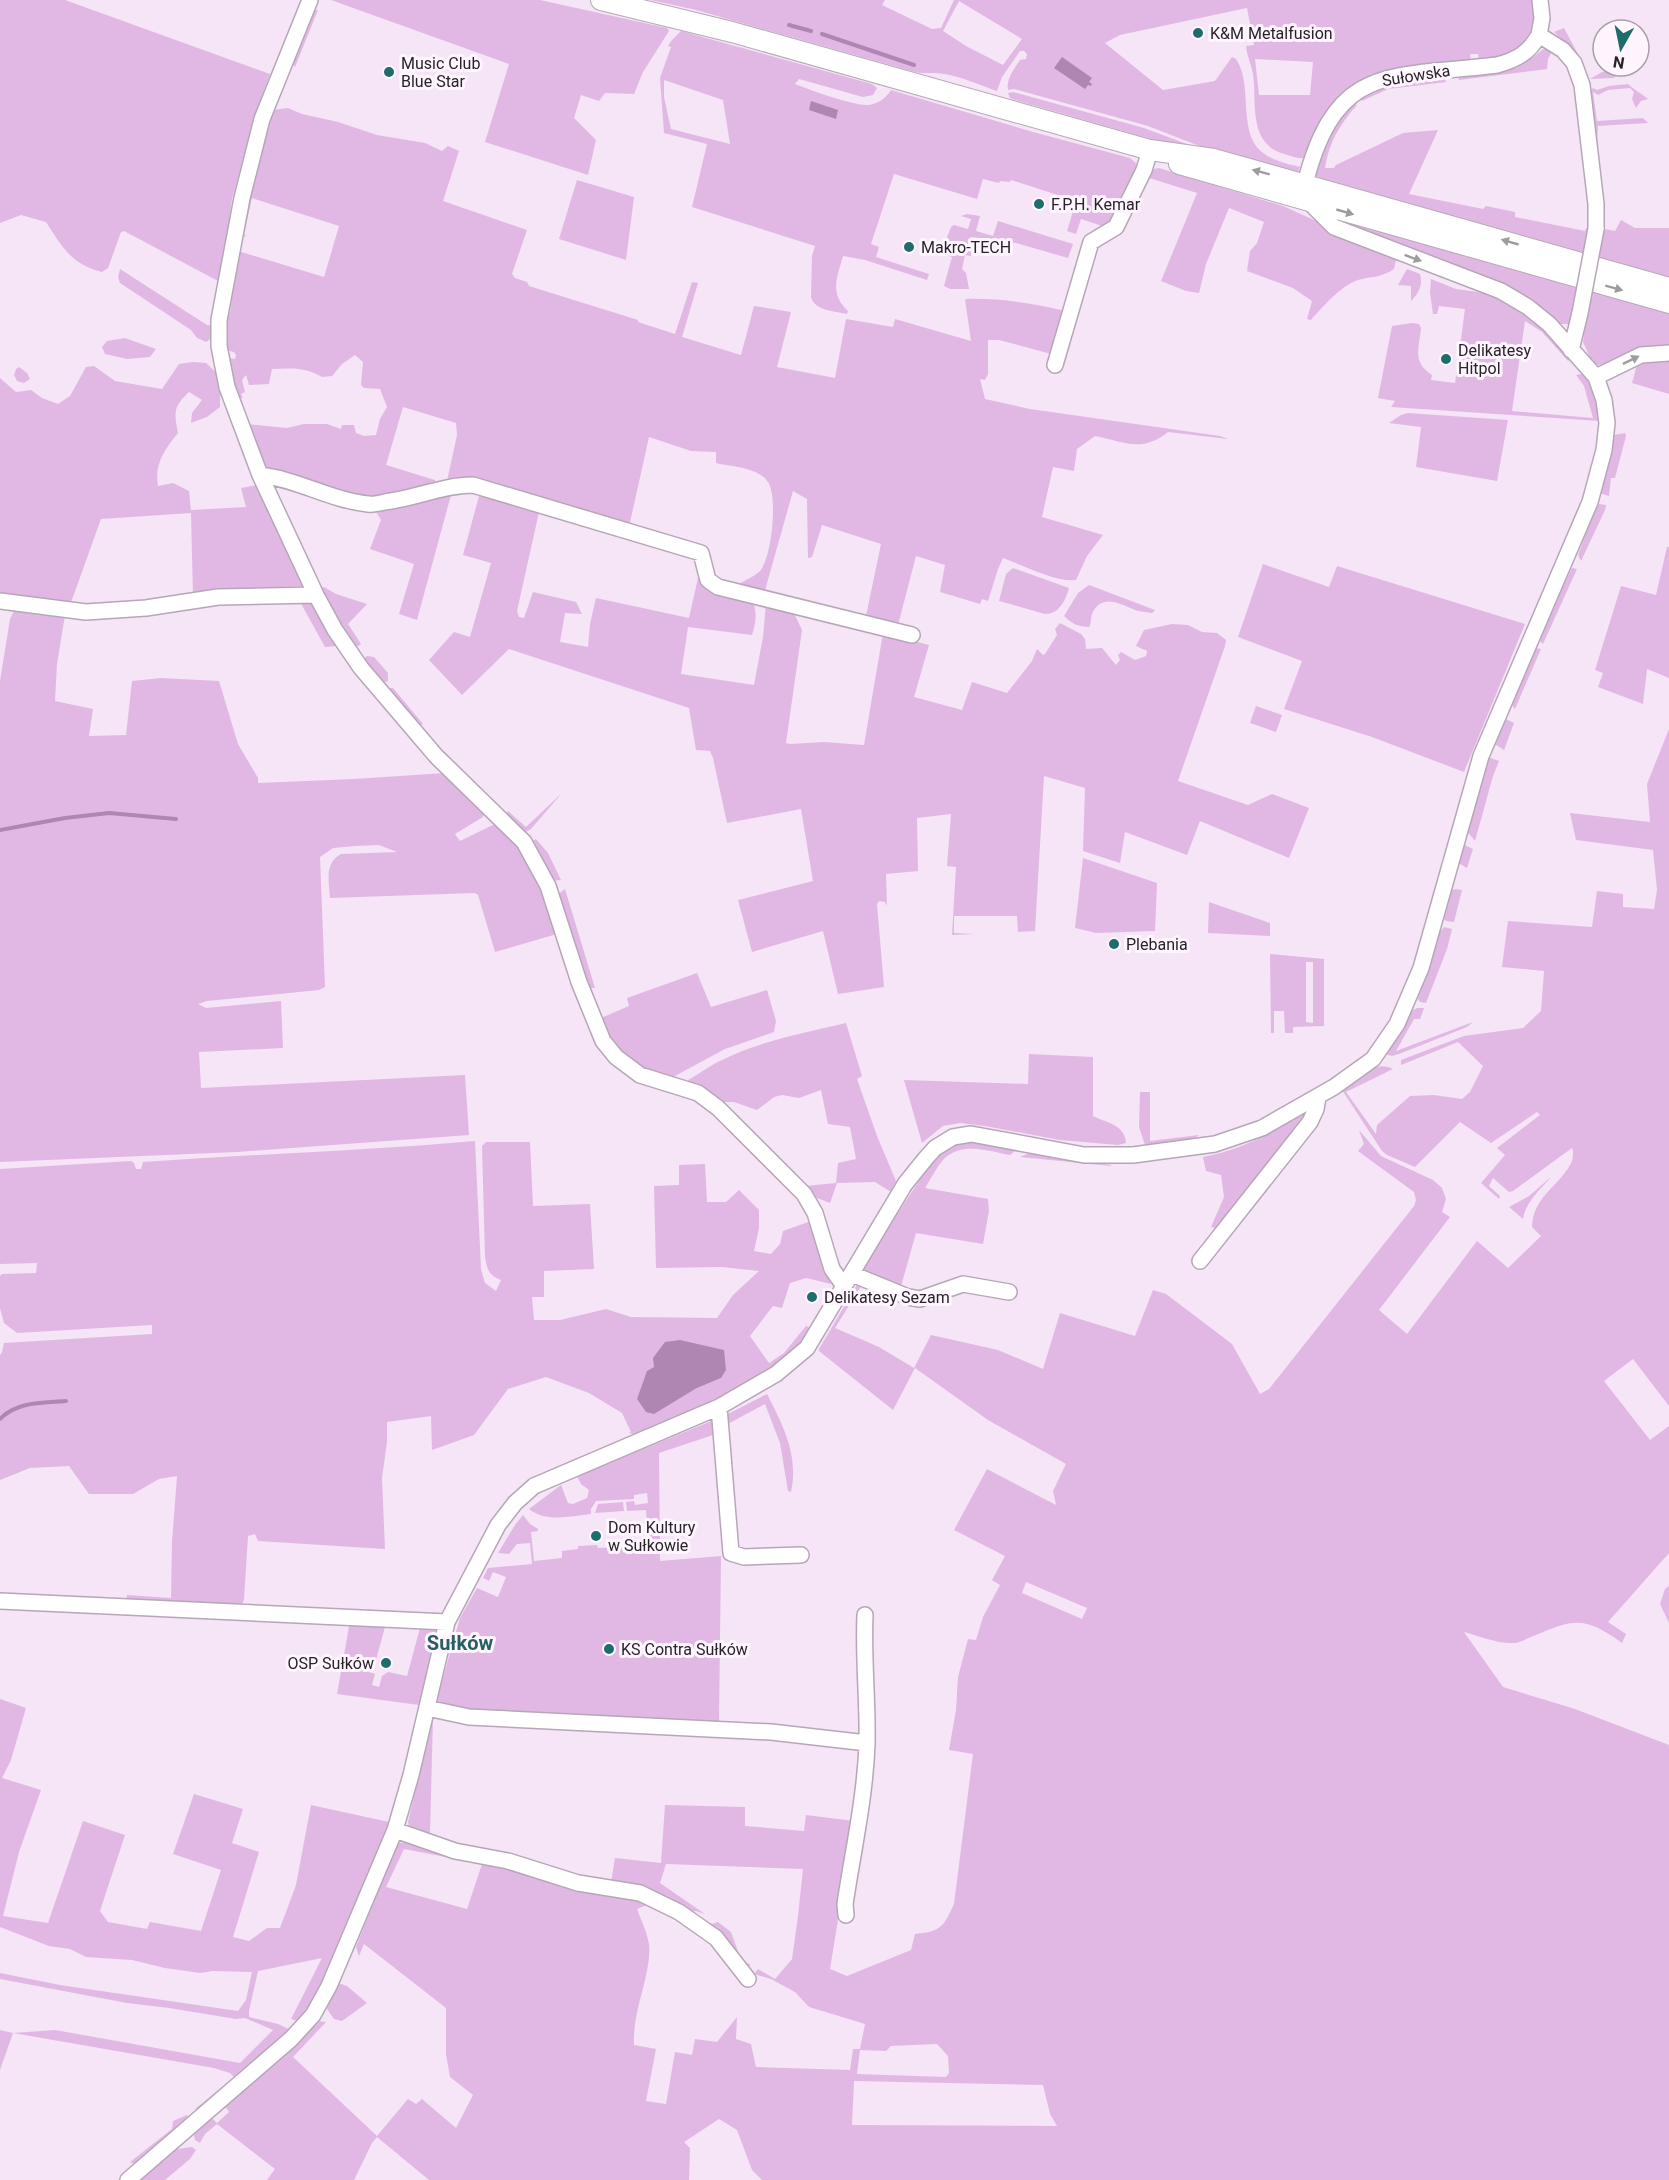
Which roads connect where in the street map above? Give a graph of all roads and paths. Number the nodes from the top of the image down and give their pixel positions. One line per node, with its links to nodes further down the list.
1 (310, 0): 13 (street)
2 (601, 0): 5 (main road)
3 (1540, 0): 4 (street)
4 (1539, 35): 6 (street, Sułowska); 9 (street, bridge)
5 (1150, 150): 6 (main road); 11 (street)
6 (1307, 192): 7 (main road, one-way to 6); 8 (main road, one-way to 8); 9 (street, one-way to 9)
7 (1669, 288)
8 (1669, 303)
9 (1571, 350): 12 (street)
10 (1669, 353): 12 (street, one-way to 10)
11 (1055, 365)
12 (1596, 377): 17 (street)
13 (260, 475): 14 (street); 16 (street)
14 (316, 595): 15 (street); 19 (street)
15 (0, 601)
16 (912, 635)
17 (1318, 1097): 18 (street); 19 (street)
18 (1200, 1261)
19 (848, 1280): 20 (street); 21 (street)
20 (1009, 1292)
21 (719, 1407): 22 (street); 25 (street)
22 (801, 1556)
23 (0, 1601): 25 (street)
24 (865, 1615): 27 (street)
25 (447, 1622): 26 (street)
26 (427, 1708): 27 (street); 28 (street)
27 (867, 1743): 29 (street)
28 (395, 1830): 30 (street); 31 (street)
29 (846, 1915)
30 (748, 1979)
31 (128, 2180)

